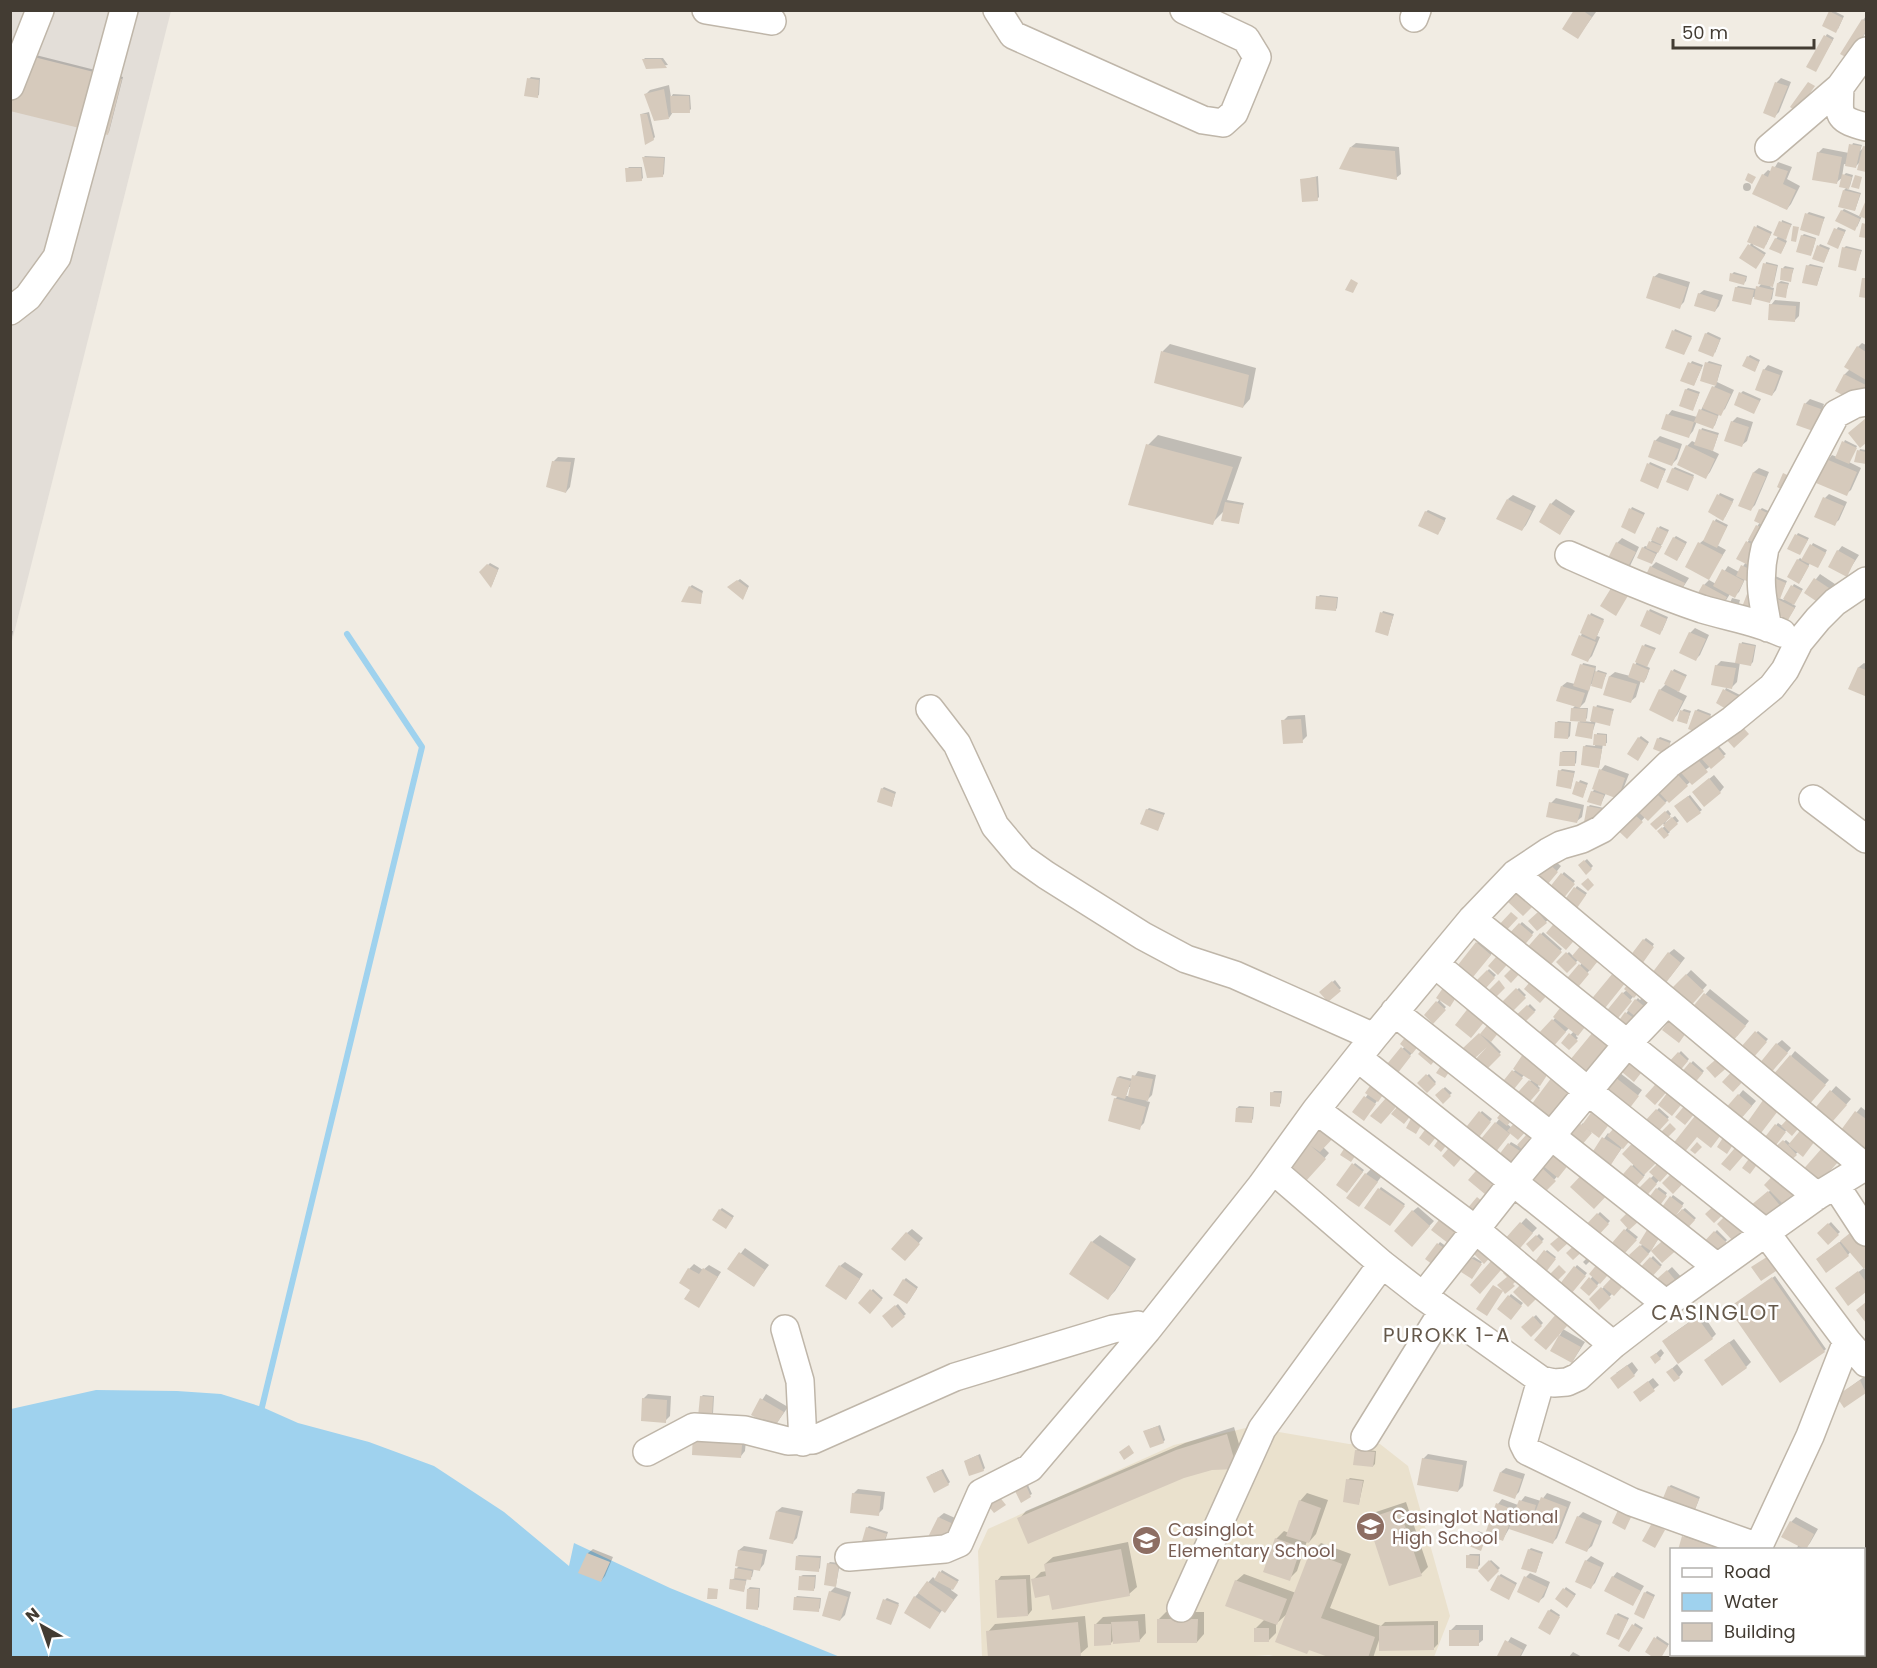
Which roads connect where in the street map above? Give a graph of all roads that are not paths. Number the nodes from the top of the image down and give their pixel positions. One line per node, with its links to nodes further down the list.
1 (40, 10): 8 (street)
2 (124, 10): 12 (street)
3 (706, 10): 6 (street)
4 (997, 10): 5 (street)
5 (1184, 10)
6 (772, 21)
7 (1866, 51): 9 (street)
8 (10, 86)
9 (1840, 87): 10 (street); 11 (street)
10 (1866, 127)
11 (1769, 148)
12 (10, 310)
13 (1866, 402): 16 (street)
14 (1569, 555): 16 (street)
15 (1866, 581): 17 (street)
16 (1768, 628): 17 (street)
17 (1799, 642): 21 (street)
18 (930, 709): 27 (street)
19 (1813, 799): 20 (street)
20 (1866, 839)
21 (1515, 874): 22 (street); 24 (street)
22 (1472, 919): 23 (street); 26 (street)
23 (1436, 964): 25 (street); 28 (street)
24 (1667, 1002): 26 (street); 31 (street)
25 (1394, 1012): 27 (street); 30 (street)
26 (1627, 1044): 28 (street); 34 (street)
27 (1366, 1047): 29 (street); 33 (street)
28 (1589, 1092): 30 (street); 37 (street)
29 (1316, 1110): 32 (street); 35 (street)
30 (1551, 1138): 33 (street); 39 (street)
31 (1866, 1166): 34 (street)
32 (1273, 1170): 38 (street); 43 (street)
33 (1513, 1182): 35 (street); 41 (street)
34 (1826, 1191): 36 (street); 37 (street)
35 (1476, 1230): 40 (street); 45 (street)
36 (1866, 1232)
37 (1766, 1233): 39 (street); 44 (street)
38 (1382, 1264): 40 (street); 53 (street)
39 (1717, 1268): 41 (street)
40 (1433, 1304): 47 (street); 48 (street)
41 (1666, 1304): 45 (street)
42 (785, 1329): 49 (street)
43 (1147, 1330): 49 (street); 52 (street)
44 (1847, 1341): 46 (street); 51 (street)
45 (1613, 1345): 47 (street)
46 (1866, 1363)
47 (1541, 1380): 51 (street)
48 (1365, 1437)
49 (803, 1442): 50 (street)
50 (647, 1452)
51 (1758, 1548)
52 (849, 1557)
53 (1181, 1608)

